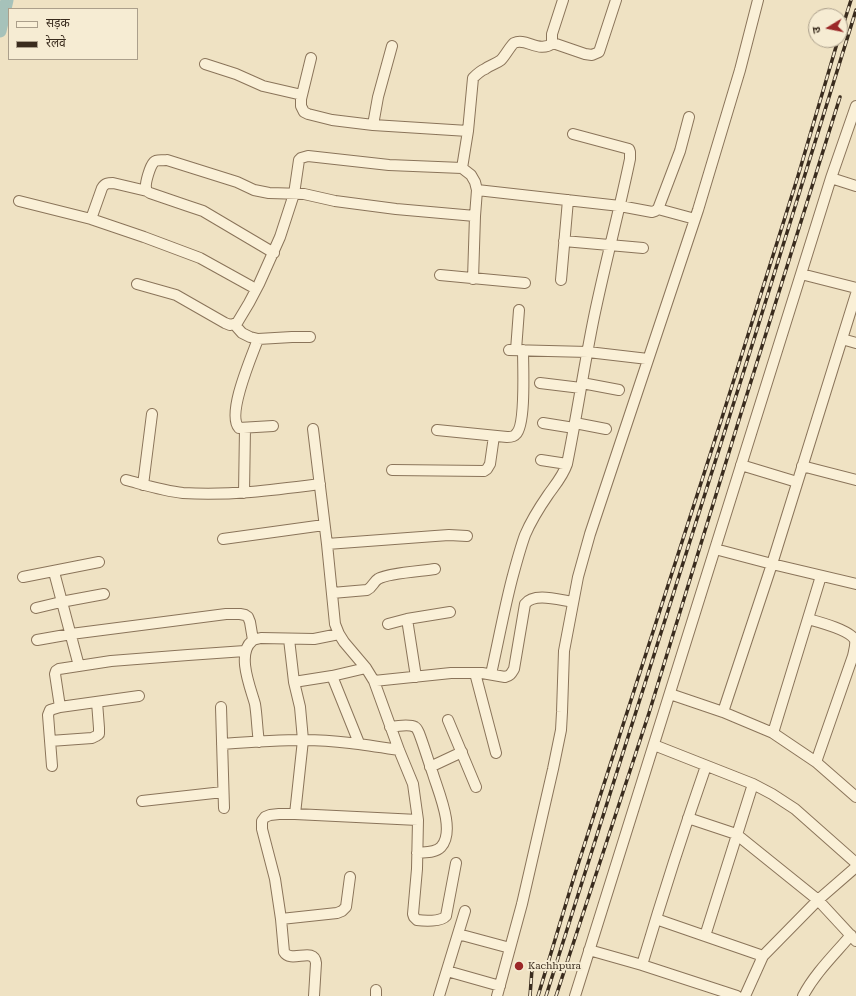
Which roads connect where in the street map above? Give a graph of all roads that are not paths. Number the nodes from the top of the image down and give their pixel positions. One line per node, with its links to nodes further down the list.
1 (616, 0): 4 (street)
2 (758, 0): 26 (street)
3 (560, 1): 4 (street)
4 (553, 43): 12 (street)
5 (392, 46): 11 (street)
6 (311, 58): 8 (street)
7 (204, 64): 8 (street)
8 (302, 95): 11 (street)
9 (856, 106): 15 (street)
10 (689, 117): 23 (street)
11 (373, 125): 12 (street)
12 (468, 131): 14 (street)
13 (573, 134): 22 (street)
14 (462, 168): 17 (street); 19 (street)
15 (831, 178): 16 (street); 31 (street)
16 (856, 186)
17 (477, 190): 20 (street); 24 (street)
18 (147, 191): 19 (street); 25 (street); 30 (street)
19 (294, 194): 24 (street); 30 (street)
20 (568, 200): 22 (street); 27 (street)
21 (19, 201): 25 (street)
22 (620, 206): 23 (street); 28 (street)
23 (658, 209): 26 (street)
24 (475, 216): 33 (street)
25 (91, 219): 38 (street)
26 (695, 219): 48 (street)
27 (564, 241): 28 (street); 34 (street)
28 (610, 245): 29 (street); 47 (street)
29 (643, 248)
30 (274, 253): 38 (street)
31 (801, 274): 37 (street); 63 (street)
32 (440, 275): 33 (street)
33 (473, 279): 35 (street)
34 (561, 280)
35 (525, 283)
36 (137, 284): 41 (street)
37 (856, 288)
38 (256, 289): 41 (street)
39 (856, 294): 44 (street)
40 (519, 310): 46 (street)
41 (234, 324): 43 (street)
42 (310, 337): 43 (street)
43 (258, 339): 56 (street)
44 (842, 339): 45 (street); 64 (street)
45 (856, 343)
46 (516, 350): 47 (street); 60 (street)
47 (588, 352): 48 (street); 50 (street)
48 (648, 359): 87 (street)
49 (540, 383): 50 (street)
50 (581, 386): 51 (street); 54 (street)
51 (619, 390)
52 (152, 414): 70 (street)
53 (543, 423): 54 (street)
54 (575, 425): 58 (street); 62 (street)
55 (272, 426): 56 (street)
56 (245, 428): 71 (street)
57 (313, 429): 69 (street)
58 (606, 429)
59 (437, 430): 60 (street)
60 (494, 436): 65 (street)
61 (541, 460): 62 (street)
62 (567, 464): 102 (street)
63 (741, 465): 68 (street); 76 (street)
64 (802, 466): 67 (street); 68 (street)
65 (392, 470)
66 (126, 480): 70 (street)
67 (856, 480)
68 (797, 482): 78 (street)
69 (320, 484): 71 (street); 72 (street)
70 (143, 485): 71 (street)
71 (244, 493)
72 (324, 525): 74 (street); 75 (street)
73 (467, 536): 75 (street)
74 (223, 538)
75 (327, 544): 84 (street)
76 (715, 549): 78 (street); 107 (street)
77 (99, 562): 80 (street)
78 (772, 564): 81 (street); 112 (street)
79 (435, 569): 84 (street)
80 (54, 572): 82 (street); 86 (street)
81 (821, 576): 83 (street); 91 (street)
82 (24, 578)
83 (856, 584)
84 (332, 593): 94 (street)
85 (104, 594): 86 (street)
86 (62, 602): 88 (street); 93 (street)
87 (573, 602): 102 (street); 151 (street)
88 (36, 608)
89 (450, 612): 90 (street)
90 (407, 619): 92 (street); 104 (street)
91 (808, 619): 115 (street); 125 (street)
92 (388, 624)
93 (71, 634): 96 (street); 97 (street); 99 (street)
94 (339, 634): 95 (street); 100 (street)
95 (290, 639): 97 (street); 106 (street)
96 (37, 640)
97 (253, 640): 98 (street)
98 (246, 651): 99 (street); 118 (street)
99 (79, 666): 110 (street)
100 (366, 668): 103 (street); 105 (street)
101 (475, 672): 102 (street); 104 (street); 124 (street)
102 (491, 674)
103 (332, 676): 106 (street); 119 (street)
104 (416, 677): 105 (street)
105 (374, 681): 114 (street)
106 (294, 682): 116 (street)
107 (670, 694): 112 (street); 121 (street)
108 (139, 696): 109 (street)
109 (97, 702): 110 (street); 117 (street)
110 (60, 707): 117 (street)
111 (221, 707): 120 (street)
112 (724, 712): 115 (street)
113 (448, 720): 123 (street)
114 (390, 727): 122 (street); 128 (street)
115 (773, 733): 125 (street)
116 (303, 740): 118 (street); 119 (street); 135 (street)
117 (50, 742): 126 (street)
118 (259, 742): 120 (street)
119 (359, 743): 122 (street)
120 (222, 744): 131 (street)
121 (654, 745): 127 (street); 152 (street)
122 (399, 750): 137 (street)
123 (462, 752): 128 (street); 130 (street)
124 (496, 753)
125 (816, 762): 132 (street)
126 (52, 766)
127 (706, 766): 129 (street); 136 (street)
128 (430, 767): 139 (street)
129 (753, 784): 138 (street); 140 (street)
130 (476, 787)
131 (223, 792): 133 (street); 134 (street)
132 (856, 797)
133 (142, 801)
134 (224, 808)
135 (295, 814): 137 (street); 146 (street)
136 (688, 818): 138 (street); 147 (street)
137 (418, 820): 139 (street)
138 (736, 834): 144 (street); 149 (street)
139 (417, 853): 141 (street)
140 (856, 863)
141 (456, 864)
142 (856, 867): 144 (street)
143 (350, 877): 146 (street)
144 (818, 900): 150 (street); 153 (street)
145 (465, 911): 148 (street)
146 (281, 919): 157 (street)
147 (656, 919): 149 (street); 154 (street)
148 (458, 934): 151 (street); 155 (street)
149 (704, 936): 153 (street)
150 (853, 938): 162 (street)
151 (510, 948): 156 (street)
152 (590, 950): 154 (street); 159 (street)
153 (763, 956): 161 (street)
154 (642, 965): 160 (street)
155 (447, 971): 156 (street); 158 (street)
156 (499, 991)
157 (314, 996)
158 (440, 996)
159 (575, 996)
160 (737, 996)
161 (745, 996)
162 (803, 996)

